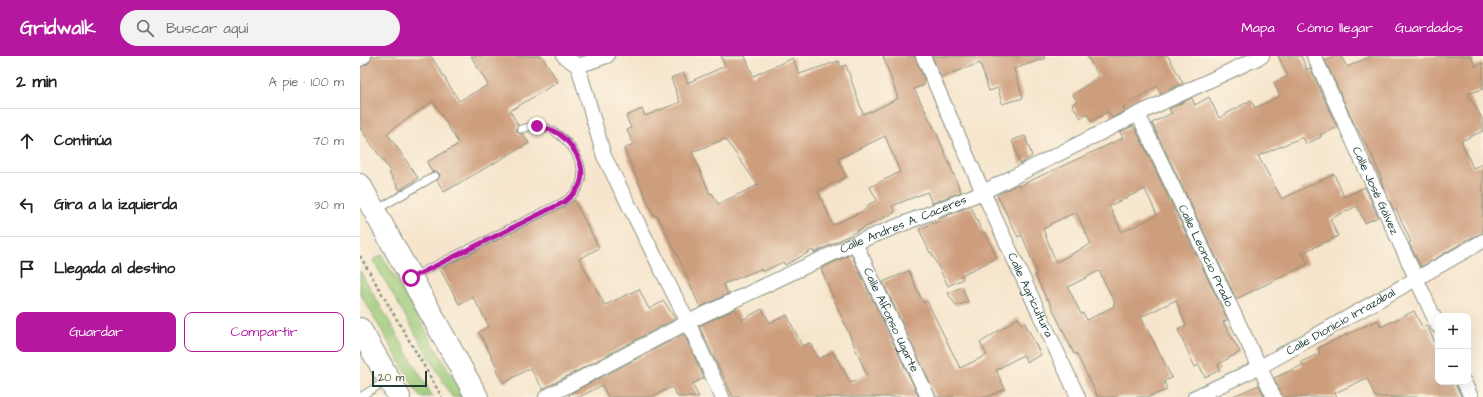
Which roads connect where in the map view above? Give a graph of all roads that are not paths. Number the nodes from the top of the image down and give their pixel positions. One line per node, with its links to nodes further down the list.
1 (364, 56): 7 (street)
2 (564, 56): 8 (street)
3 (607, 56): 8 (street)
4 (923, 56): 13 (street, Calle Agricultura)
5 (1262, 56): 9 (street, Calle Andres A. Caceres)
6 (1314, 56): 18 (street, Calle José Gálvez)
7 (360, 59)
8 (578, 66): 20 (street)
9 (1138, 114): 13 (street, Calle Andres A. Caceres); 22 (street, Calle Leoncio Prado)
10 (521, 129): 17 (lane)
11 (435, 176): 14 (lane)
12 (360, 185): 14 (highway)
13 (983, 192): 16 (street, Calle Andres A. Caceres); 30 (street, Calle Agricultura)
14 (374, 211): 17 (highway)
15 (1483, 241): 18 (street, Calle Dionicio Irrazábal)
16 (855, 243): 20 (street, Calle Andres A. Caceres); 29 (street, Calle Alfonso Ugarte)
17 (411, 278): 26 (highway)
18 (1416, 279): 19 (street, Calle José Gálvez); 22 (street, Calle Dionicio Irrazábal)
19 (1435, 320)
20 (688, 322): 27 (street, Calle Andres A. Caceres); 28 (street)
21 (360, 329): 24 (highway)
22 (1260, 367): 31 (street, Calle Dionicio Irrazábal); 32 (street, Calle Leoncio Prado)
23 (1465, 385): 33 (street)
24 (393, 388): 25 (lane)
25 (360, 397)
26 (476, 397)
27 (546, 397)
28 (722, 397)
29 (928, 397)
30 (1078, 397)
31 (1195, 397)
32 (1274, 397)
33 (1471, 397)

